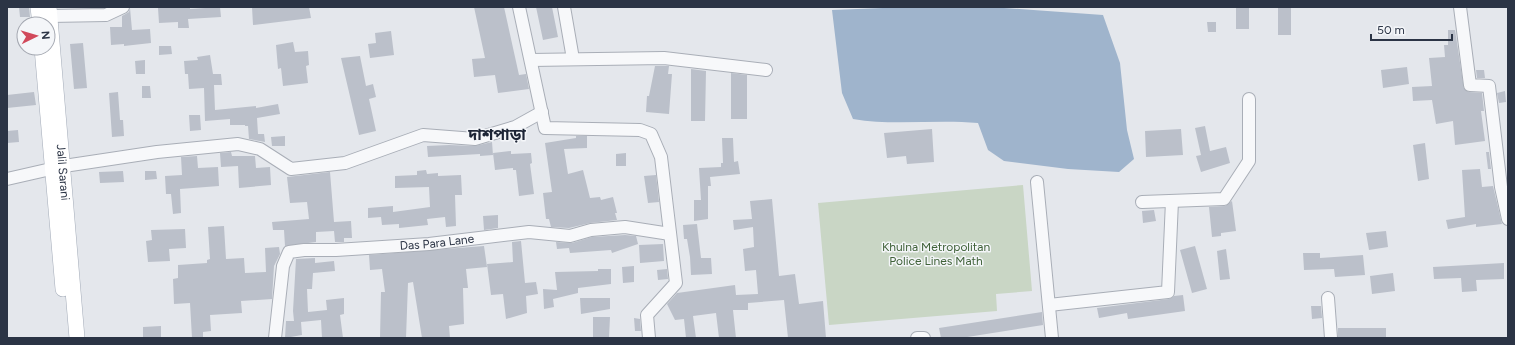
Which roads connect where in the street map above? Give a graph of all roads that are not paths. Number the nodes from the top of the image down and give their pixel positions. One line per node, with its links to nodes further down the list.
1 (123, 7): 5 (street)
2 (519, 7): 8 (street)
3 (564, 7): 7 (street)
4 (1460, 7): 17 (street)
5 (44, 14): 12 (main road, Jalil Sarani)
6 (43, 56): 12 (main road, Jalil Sarani)
7 (573, 59): 8 (street); 9 (street)
8 (531, 60): 11 (street)
9 (766, 70)
10 (1249, 99): 15 (street)
11 (542, 112): 12 (street); 18 (street)
12 (58, 167): 13 (street); 21 (main road, Jalil Sarani); 22 (main road, Jalil Sarani)
13 (7, 179)
14 (1037, 182): 20 (street)
15 (1172, 201): 16 (street); 20 (street)
16 (1142, 202)
17 (1508, 219)
18 (670, 234): 23 (street, Das Para Lane); 24 (street)
19 (1328, 298): 28 (street)
20 (1049, 305): 27 (street)
21 (67, 338)
22 (77, 338)
23 (275, 338)
24 (650, 338)
25 (917, 338): 26 (street)
26 (924, 338)
27 (1052, 338)
28 (1331, 338)

